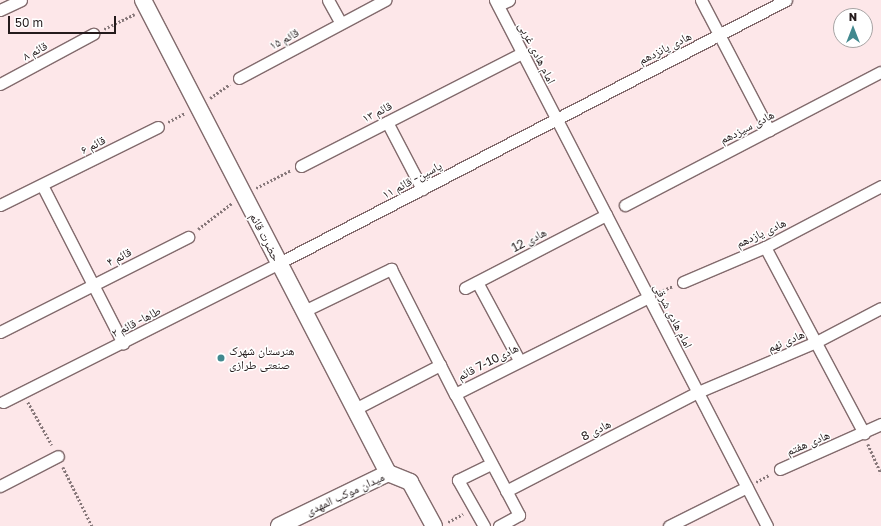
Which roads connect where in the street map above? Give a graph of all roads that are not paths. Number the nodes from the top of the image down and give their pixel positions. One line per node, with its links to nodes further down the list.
1 (21, 0): 9 (street)
2 (328, 0): 10 (street)
3 (385, 0): 10 (street, قائم ۱۵)
4 (509, 0): 7 (street)
5 (701, 0): 12 (street)
6 (786, 0): 12 (street, هادی پانزدهم)
7 (496, 3): 13 (street, امام هادی غربی)
8 (145, 4): 30 (street, حضرت قائم)
9 (0, 10)
10 (341, 23): 15 (street, قائم ۱۵)
11 (93, 34): 16 (street, قائم ۸)
12 (719, 35): 17 (street, هادی پانزدهم); 20 (street)
13 (522, 53): 17 (street, امام هادی غربی); 18 (street, قائم ۱۳)
14 (881, 72): 20 (street, هادی سیزدهم)
15 (239, 78)
16 (0, 84)
17 (556, 119): 24 (street, یاسین- قائم ۱۱); 27 (street, امام هادی شرقی)
18 (388, 122): 21 (street, قائم ۱۳); 24 (street)
19 (158, 127): 22 (street, قائم ۶)
20 (769, 130): 26 (street, هادی سیزدهم)
21 (301, 166)
22 (42, 185): 25 (street, قائم ۶); 33 (street)
23 (881, 186): 29 (street, هادی یازدهم)
24 (422, 189): 30 (street, یاسین- قائم ۱۱)
25 (0, 205)
26 (625, 205)
27 (606, 215): 31 (street, 12 هادی); 35 (street, امام هادی شرقی)
28 (188, 237): 33 (street, قائم ۴)
29 (766, 247): 32 (street, هادی یازدهم); 39 (street)
30 (279, 263): 37 (street, حضرت قائم); 40 (street, طاها- قائم ۲)
31 (477, 282): 34 (street, 12 هادی); 41 (street)
32 (683, 282)
33 (93, 285): 38 (street, قائم ۴); 40 (street)
34 (465, 288)
35 (649, 297): 41 (street, هادی10-7 قائم); 43 (street, امام هادی شرقی)
36 (881, 308): 39 (street, هادی نهم)
37 (304, 311): 42 (street); 46 (street, حضرت قائم)
38 (0, 332)
39 (816, 342): 43 (street, هادی نهم); 48 (street)
40 (123, 344): 45 (street, طاها- قائم ۲)
41 (519, 360): 44 (street, هادی10-7 قائم)
42 (440, 365): 44 (street, هادی10-7 قائم); 46 (street, هادی10-7 قائم)
43 (698, 392): 54 (street, امام هادی شرقی); 55 (street, هادی 8)
44 (455, 394): 50 (street)
45 (3, 402)
46 (355, 410): 52 (street, حضرت قائم)
47 (881, 424): 48 (street, هادی هفتم)
48 (864, 433): 51 (street, هادی هفتم)
49 (58, 456): 53 (street)
50 (491, 464): 55 (street); 58 (street)
51 (780, 469)
52 (388, 473): 56 (street, میدان موکب المهدی); 57 (street, میدان موکب المهدی)
53 (0, 486)
54 (747, 487): 60 (street); 61 (street, امام هادی شرقی)
55 (506, 491): 59 (street)
56 (279, 526)
57 (434, 526)
58 (484, 526)
59 (499, 526)
60 (669, 526)
61 (767, 526)

